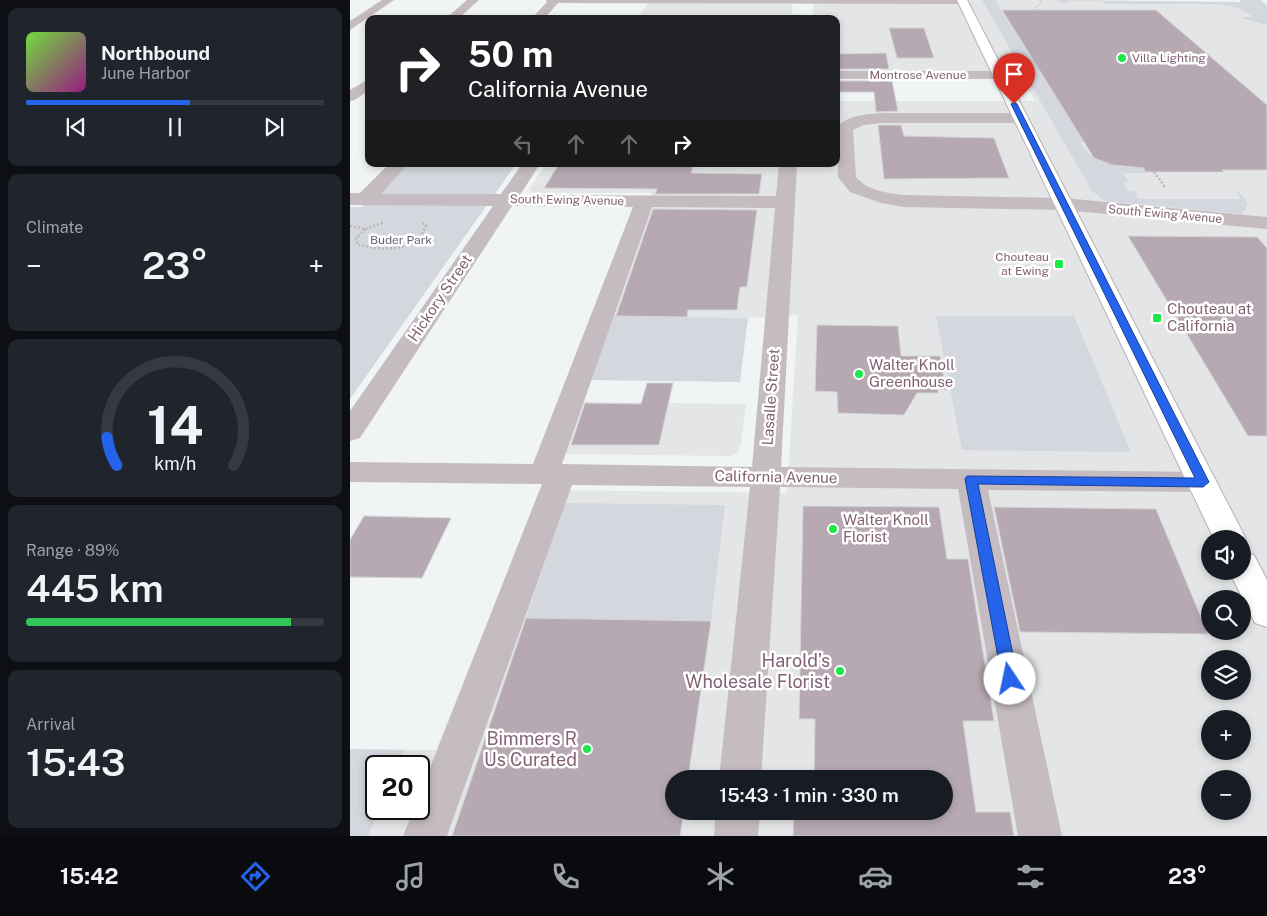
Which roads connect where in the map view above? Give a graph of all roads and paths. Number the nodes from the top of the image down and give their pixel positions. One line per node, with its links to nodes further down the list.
1 (389, 0): 12 (street)
2 (474, 0): 13 (street)
3 (553, 0): 4 (street); 14 (street)
4 (640, 0): 5 (street); 11 (street)
5 (718, 0): 9 (street)
6 (1040, 0): 10 (path)
7 (881, 1): 8 (street); 9 (street)
8 (962, 1): 18 (main road)
9 (804, 4)
10 (1038, 10)
11 (633, 11)
12 (366, 15)
13 (455, 15)
14 (540, 15)
15 (365, 16): 16 (street)
16 (350, 26)
17 (840, 75): 18 (street, Montrose Avenue)
18 (999, 75): 21 (main road)
19 (365, 86): 20 (street)
20 (350, 97)
21 (1021, 118): 31 (main road); 31 (street, South Ewing Avenue)
22 (395, 167): 27 (street)
23 (529, 167): 28 (street, Hickory Street)
24 (788, 167): 30 (street, Lasalle Street)
25 (1154, 172): 26 (path)
26 (1165, 187)
27 (358, 199): 28 (street, South Ewing Avenue)
28 (507, 200): 29 (street, South Ewing Avenue); 39 (street, Hickory Street)
29 (645, 201): 30 (street, South Ewing Avenue); 41 (street)
30 (784, 202): 42 (street, Lasalle Street)
31 (1064, 204): 34 (street, South Ewing Avenue); 44 (main road)
32 (393, 221): 36 (path)
33 (417, 221): 37 (path)
34 (1267, 223)
35 (350, 226): 36 (path)
36 (365, 229): 37 (path)
37 (356, 242): 38 (path)
38 (350, 243)
39 (350, 432)
40 (350, 472): 41 (street, California Avenue)
41 (553, 474): 42 (street, California Avenue); 50 (street)
42 (766, 477): 43 (street, California Avenue); 48 (street, Lasalle Street)
43 (971, 479): 44 (street, California Avenue); 52 (street)
44 (1203, 482): 45 (main road)
45 (1226, 530)
46 (1250, 580): 47 (main road)
47 (1267, 613)
48 (741, 770)
49 (737, 820): 51 (street)
50 (425, 836)
51 (736, 836)
52 (1040, 836)

